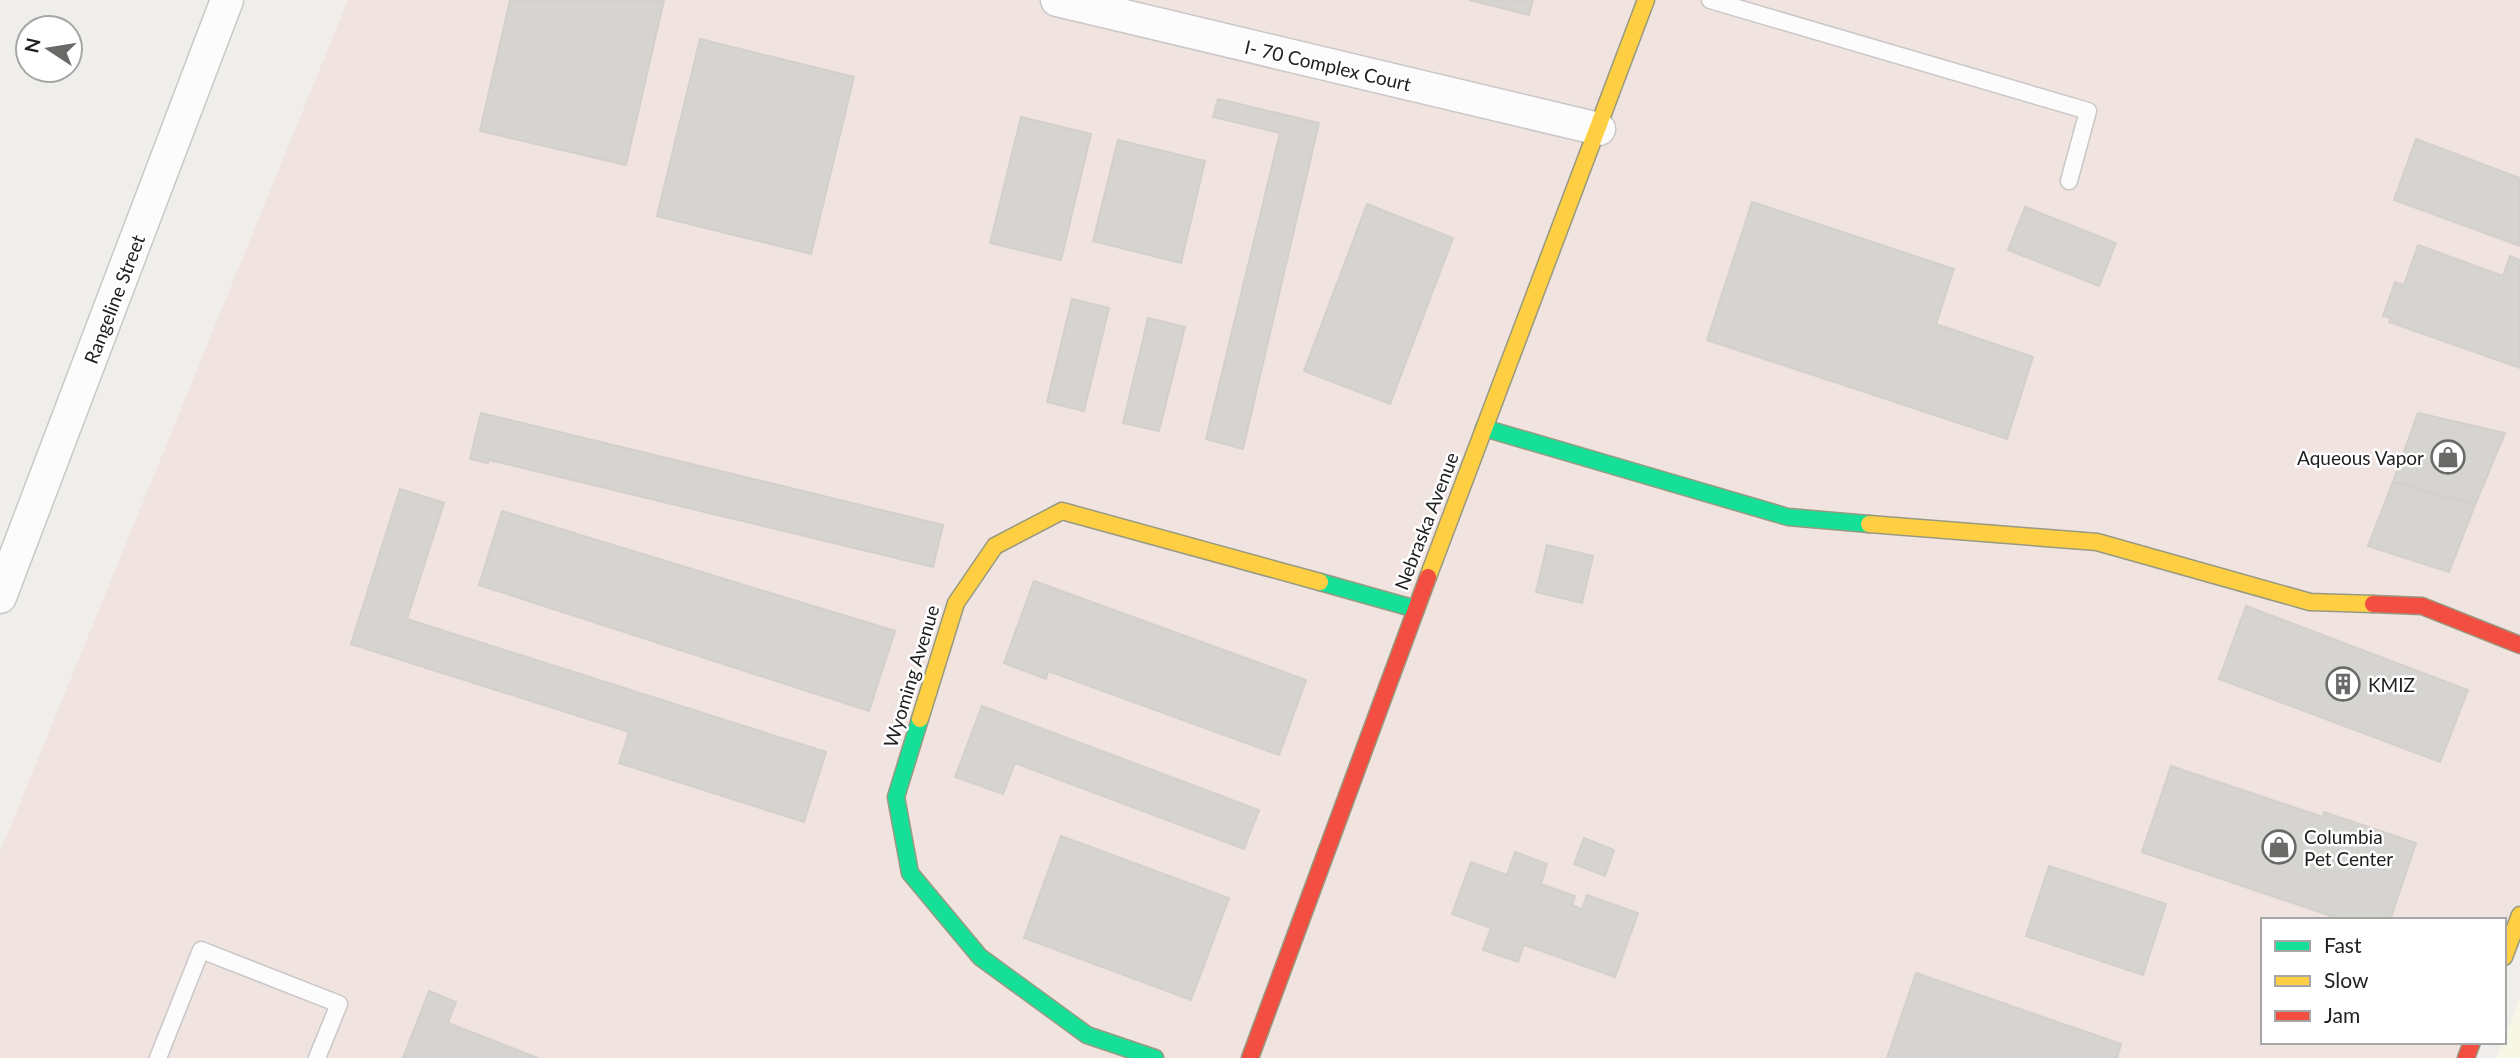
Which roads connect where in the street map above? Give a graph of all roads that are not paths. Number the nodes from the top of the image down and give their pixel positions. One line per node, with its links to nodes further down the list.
1 (227, 0): 8 (street, Rangeline Street)
2 (1057, 0): 5 (street, I- 70 Complex Court)
3 (1646, 0): 5 (street, Nebraska Avenue)
4 (1710, 0): 6 (lane)
5 (1599, 129): 7 (street, Nebraska Avenue)
6 (2069, 181)
7 (1484, 428): 9 (street, Nebraska Avenue); 10 (street)
8 (0, 597)
9 (1416, 609): 15 (street, Wyoming Avenue); 16 (street, Nebraska Avenue)
10 (2520, 645)
11 (2520, 915): 12 (street)
12 (2506, 952)
13 (158, 1058): 14 (lane)
14 (317, 1058)
15 (1155, 1058)
16 (1250, 1058)

